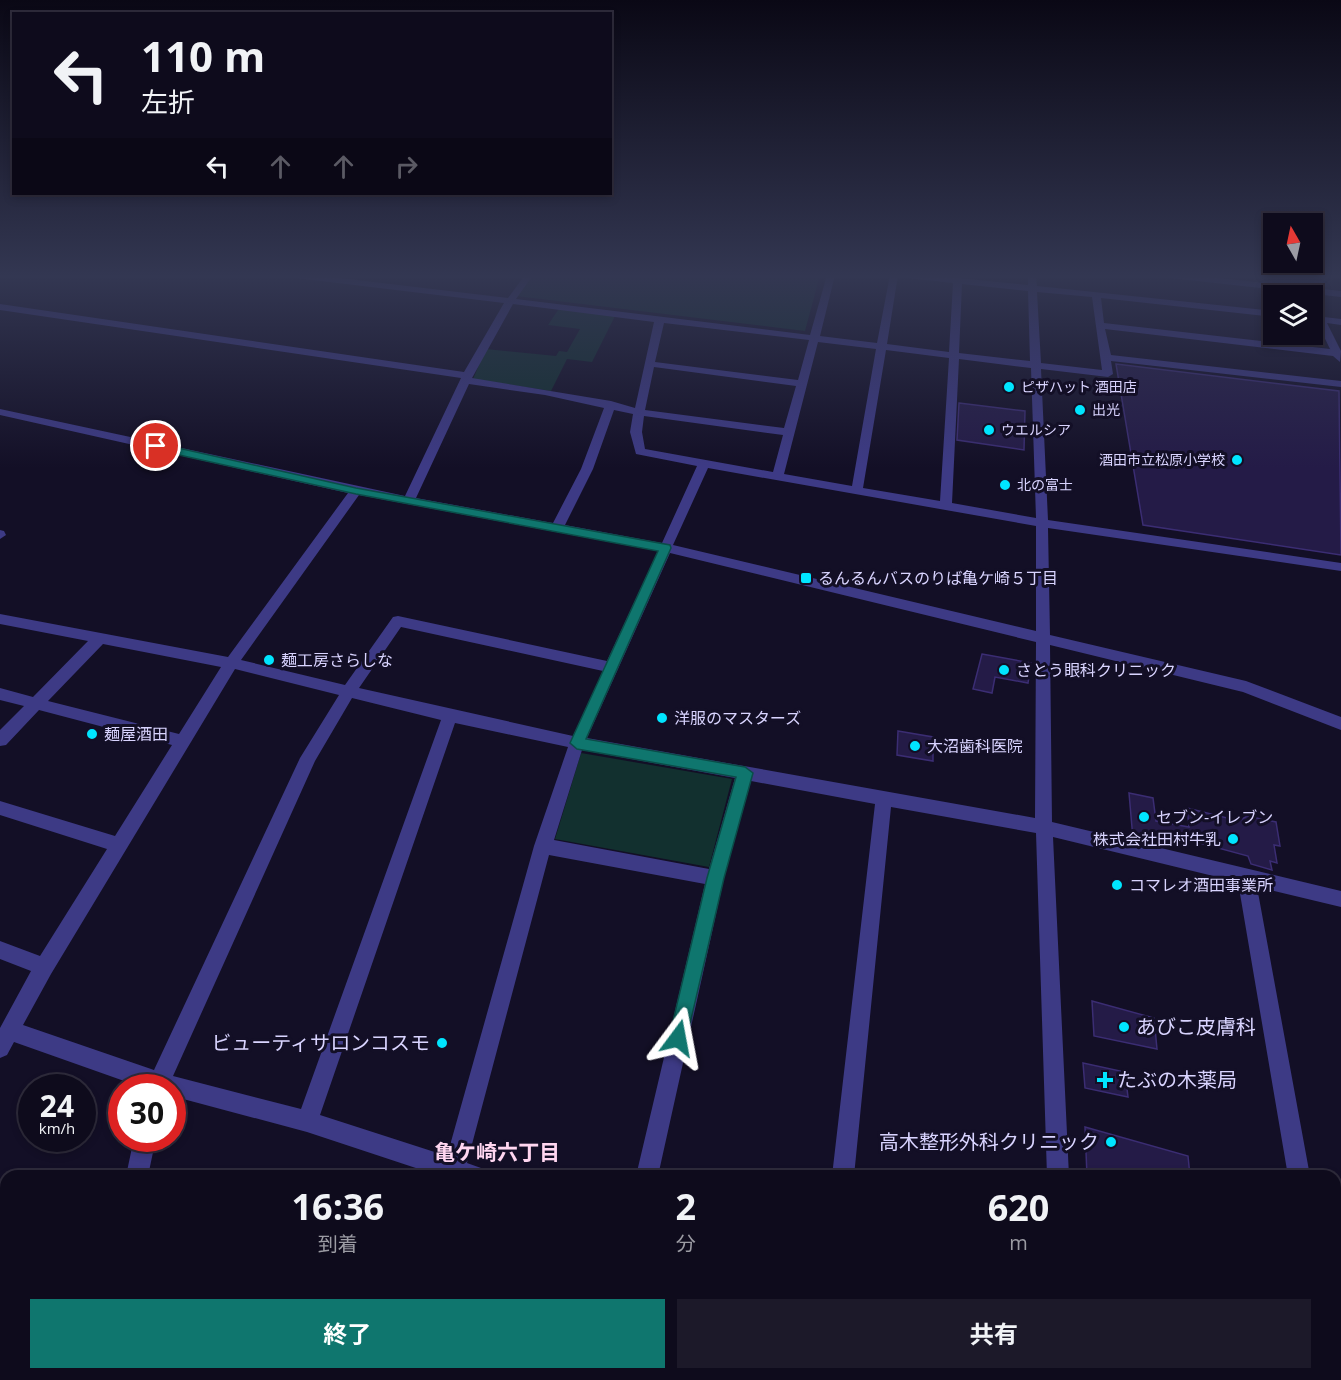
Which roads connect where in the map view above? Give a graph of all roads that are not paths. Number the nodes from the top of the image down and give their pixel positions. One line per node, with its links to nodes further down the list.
1 (213, 339): 18 (street)
2 (488, 339): 18 (street)
3 (656, 339): 16 (street)
4 (813, 339): 19 (street)
5 (834, 339): 12 (street)
6 (883, 339): 12 (street)
7 (955, 339): 13 (street)
8 (1034, 339): 17 (street)
9 (1103, 339): 14 (street)
10 (1208, 339): 15 (street)
11 (1329, 339): 15 (street)
12 (882, 345): 13 (street); 27 (street)
13 (954, 354): 17 (street); 30 (street)
14 (1106, 357): 17 (street); 20 (street)
15 (1339, 357)
16 (651, 364): 19 (street); 23 (street)
17 (1035, 365): 31 (street)
18 (467, 378): 21 (street); 29 (street)
19 (801, 384): 24 (street)
20 (1341, 384)
21 (611, 404): 23 (street); 32 (street)
22 (0, 412): 28 (street)
23 (639, 412): 24 (street); 25 (street)
24 (787, 432): 26 (street)
25 (705, 462): 26 (street); 33 (street)
26 (777, 477): 27 (street)
27 (857, 489): 30 (street)
28 (356, 491): 29 (street); 38 (street)
29 (409, 501): 32 (street)
30 (946, 505): 31 (street)
31 (1042, 523): 34 (street); 37 (street)
32 (557, 528): 33 (street)
33 (666, 548): 37 (street); 39 (street)
34 (1341, 567)
35 (0, 619): 36 (street)
36 (101, 637): 38 (street); 42 (street)
37 (1044, 639): 44 (street); 51 (street)
38 (231, 663): 40 (street); 46 (street)
39 (611, 667): 40 (street); 47 (street)
40 (349, 691): 43 (street); 61 (street)
41 (0, 694): 42 (street)
42 (37, 703): 45 (street); 46 (street)
43 (450, 716): 47 (street); 63 (street)
44 (1341, 724)
45 (0, 740)
46 (183, 742): 52 (street)
47 (577, 743): 48 (street); 53 (street)
48 (745, 773): 49 (street); 55 (street)
49 (884, 798): 51 (street); 69 (street)
50 (0, 808): 52 (street)
51 (1044, 827): 54 (street); 70 (street)
52 (119, 845): 58 (street)
53 (543, 846): 55 (street); 67 (street)
54 (1246, 876): 56 (street); 71 (street)
55 (716, 878): 68 (street)
56 (1341, 899)
57 (0, 950): 58 (street)
58 (44, 967): 59 (street)
59 (5, 1040): 60 (street)
60 (120, 1074)
61 (162, 1074)
62 (186, 1092): 63 (street)
63 (307, 1121): 66 (street)
64 (142, 1152): 65 (street)
65 (138, 1170)
66 (448, 1170)
67 (461, 1170)
68 (647, 1170)
69 (844, 1170)
70 (1058, 1170)
71 (1298, 1170)

